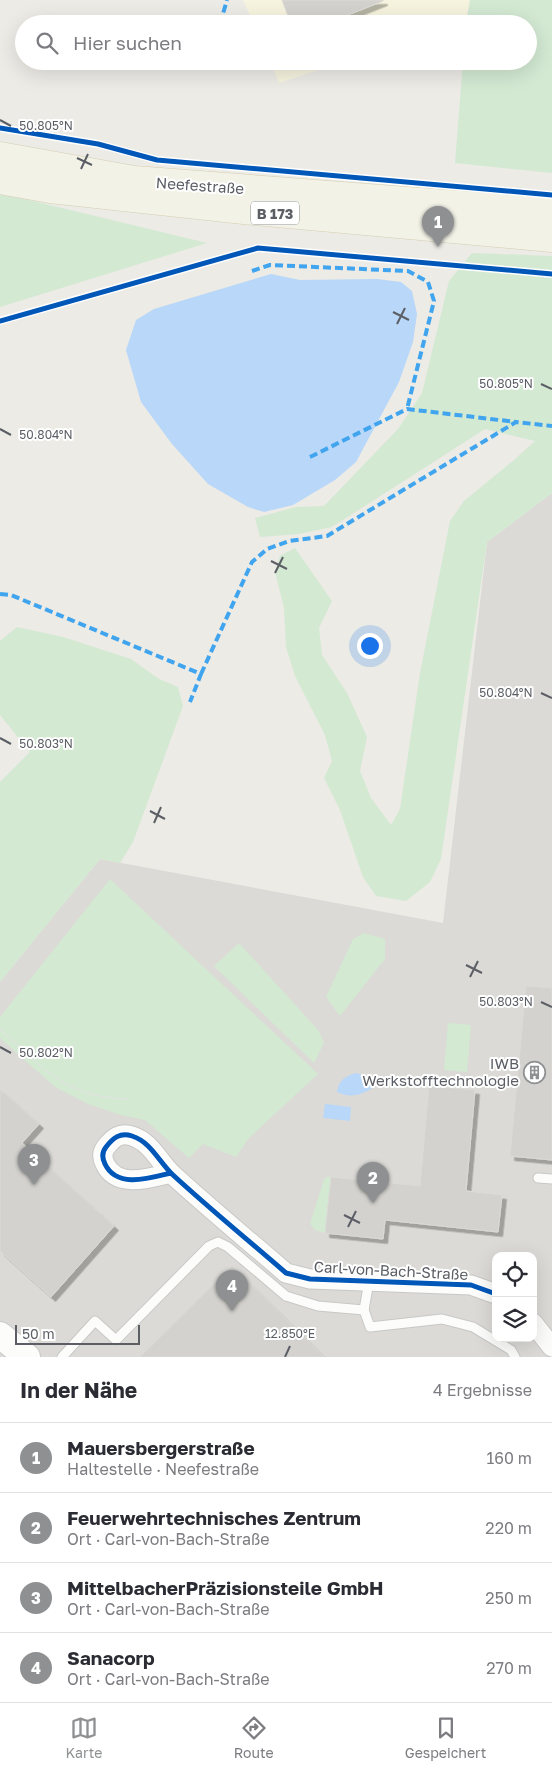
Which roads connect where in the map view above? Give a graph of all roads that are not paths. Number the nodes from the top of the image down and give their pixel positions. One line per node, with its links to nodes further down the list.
1 (0, 156): 3 (main road, Neefestraße / B 173)
2 (0, 180): 4 (main road, Neefestraße / B 173)
3 (552, 212)
4 (552, 238)
5 (171, 1173): 8 (street, Carl-von-Bach-Straße)
6 (538, 1178): 7 (lane)
7 (552, 1180)
8 (369, 1282): 9 (street, Carl-von-Bach-Straße); 10 (lane)
9 (492, 1293)
10 (364, 1310): 15 (lane); 16 (lane)
11 (537, 1328): 13 (street)
12 (0, 1335): 14 (main road)
13 (552, 1347)
14 (27, 1357)
15 (62, 1357)
16 (515, 1357)

